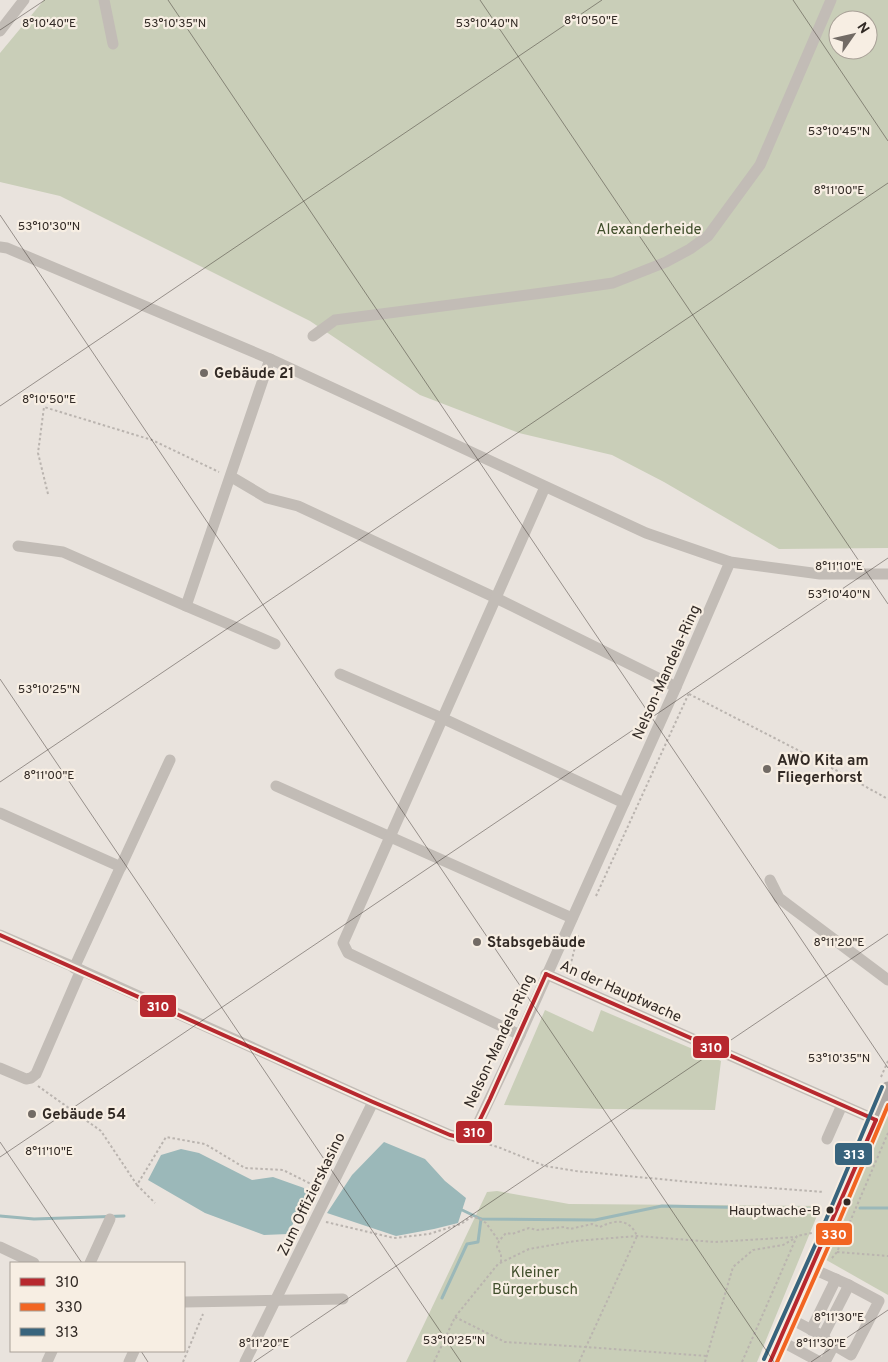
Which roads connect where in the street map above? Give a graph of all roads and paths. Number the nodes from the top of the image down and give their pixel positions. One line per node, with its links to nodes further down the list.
1 (24, 0): 4 (street)
2 (104, 0): 5 (street)
3 (832, 0): 7 (street)
4 (0, 31)
5 (113, 44)
6 (0, 247): 8 (street)
7 (313, 336)
8 (270, 360): 10 (street); 16 (street)
9 (235, 479): 11 (path); 15 (street)
10 (545, 487): 13 (street); 15 (street)
11 (48, 494)
12 (18, 546): 16 (street)
13 (730, 562): 14 (street); 19 (street, Nelson-Mandela-Ring)
14 (888, 574)
15 (496, 598): 19 (street); 21 (street)
16 (186, 606): 17 (street)
17 (275, 644)
18 (340, 674): 21 (street)
19 (676, 687): 20 (path); 25 (street, Nelson-Mandela-Ring)
20 (689, 694): 24 (path); 30 (path)
21 (442, 718): 25 (street); 27 (street)
22 (170, 760): 28 (street)
23 (276, 786): 27 (street)
24 (888, 799)
25 (624, 802): 31 (street, Nelson-Mandela-Ring)
26 (0, 813): 28 (street)
27 (390, 837): 31 (street); 38 (street)
28 (121, 867): 34 (street)
29 (770, 880): 36 (street)
30 (595, 899)
31 (572, 918): 35 (street, Nelson-Mandela-Ring)
32 (578, 934): 37 (path)
33 (0, 936): 34 (street)
34 (78, 969): 40 (street); 42 (street)
35 (546, 974): 37 (street, An der Hauptwache); 38 (street, Nelson-Mandela-Ring)
36 (888, 980)
37 (566, 983): 43 (street, An der Hauptwache)
38 (520, 1035): 45 (street, Nelson-Mandela-Ring)
39 (0, 1068): 40 (street)
40 (31, 1078): 47 (path)
41 (888, 1089): 44 (main road)
42 (373, 1102): 45 (street); 48 (street, Zum Offizierskasino)
43 (842, 1105): 44 (street, An der Hauptwache); 46 (street)
44 (876, 1120): 56 (main road)
45 (467, 1139): 49 (path)
46 (827, 1139)
47 (137, 1185): 48 (path); 50 (path)
48 (328, 1192): 52 (street, Zum Offizierskasino)
49 (824, 1192)
50 (155, 1203)
51 (110, 1218): 60 (street)
52 (315, 1219): 55 (path); 65 (street, Zum Offizierskasino)
53 (637, 1236): 54 (path); 55 (path); 61 (path); 73 (path)
54 (797, 1236): 74 (path); 80 (path)
55 (499, 1241): 61 (path)
56 (823, 1243): 58 (path); 62 (main road)
57 (0, 1247): 59 (street)
58 (888, 1256)
59 (32, 1262)
60 (90, 1262)
61 (500, 1263): 68 (path)
62 (811, 1268): 63 (street); 69 (main road)
63 (840, 1281): 70 (street); 72 (street)
64 (343, 1299): 65 (street)
65 (277, 1300): 67 (street); 76 (street, Zum Offizierskasino)
66 (185, 1302): 67 (street)
67 (208, 1302): 75 (path)
68 (455, 1317): 73 (path); 77 (path)
69 (789, 1318): 70 (street); 71 (main road)
70 (814, 1332): 72 (street)
71 (779, 1340): 81 (main road); 82 (street)
72 (834, 1345): 83 (street)
73 (586, 1347): 74 (path); 78 (path)
74 (707, 1356): 79 (path)
75 (183, 1362)
76 (246, 1362)
77 (434, 1362)
78 (579, 1362)
79 (705, 1362)
80 (742, 1362)
81 (770, 1362)
82 (820, 1362)
83 (825, 1362)

